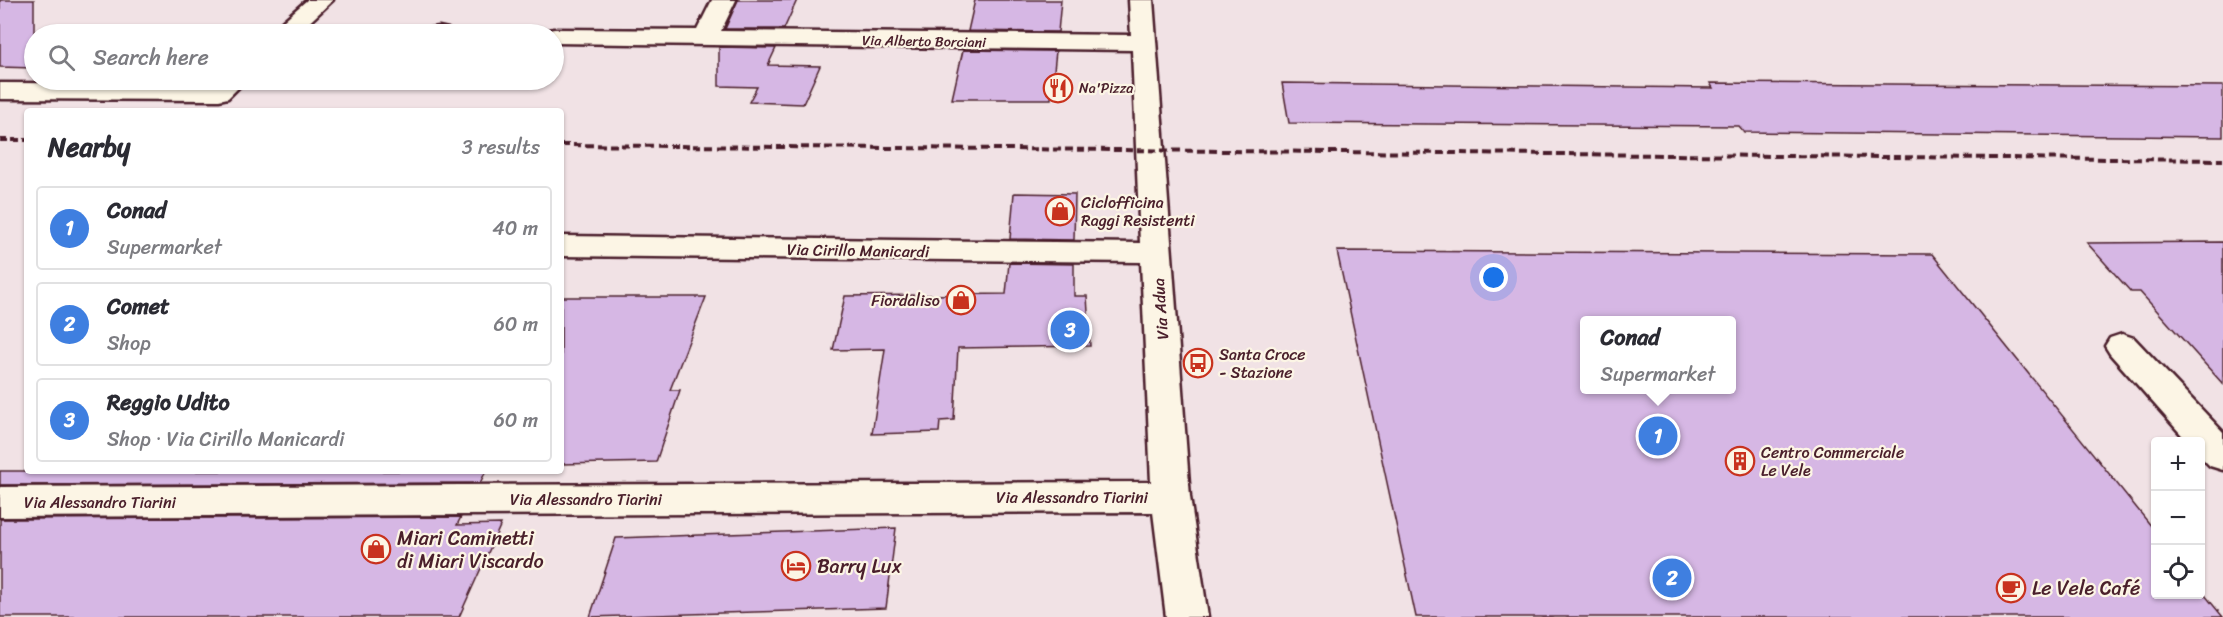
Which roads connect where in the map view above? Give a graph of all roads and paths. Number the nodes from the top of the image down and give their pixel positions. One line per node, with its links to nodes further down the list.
1 (321, 0): 4 (street)
2 (724, 0): 6 (street)
3 (1141, 0): 7 (street, Via Adua)
4 (294, 24)
5 (564, 36): 6 (street, Via Alberto Borciani)
6 (705, 39): 7 (street, Via Alberto Borciani)
7 (1144, 43): 11 (street, Via Adua)
8 (45, 90): 9 (street)
9 (0, 91)
10 (564, 246): 11 (street, Via Cirillo Manicardi)
11 (1156, 252): 14 (street, Via Adua)
12 (2122, 346): 13 (street)
13 (2223, 456)
14 (1171, 497): 15 (street, Via Alessandro Tiarini); 16 (street, Via Adua)
15 (0, 502)
16 (1187, 617)

